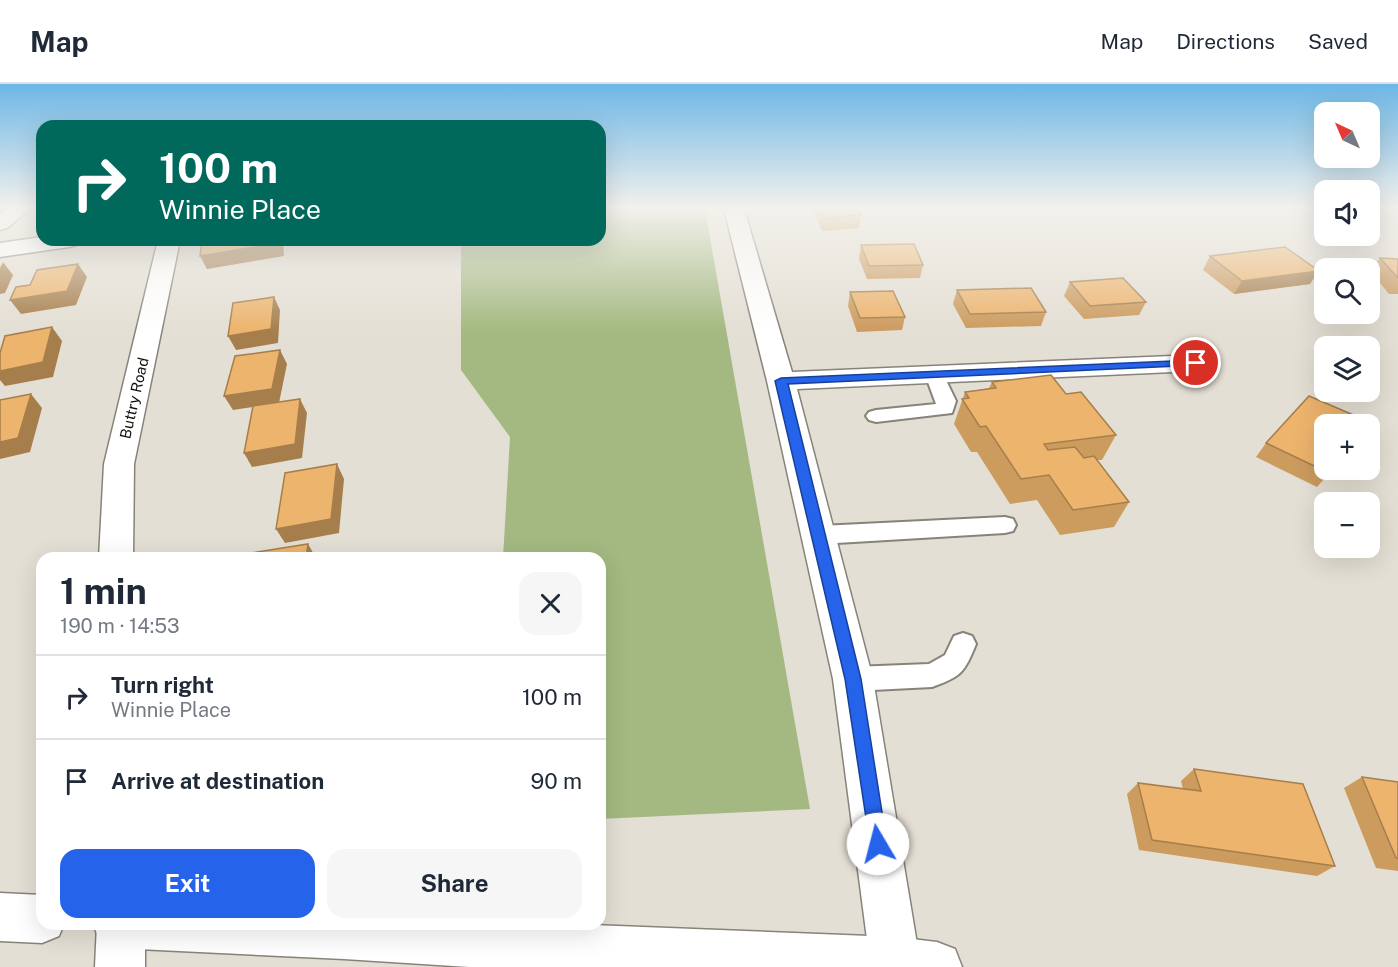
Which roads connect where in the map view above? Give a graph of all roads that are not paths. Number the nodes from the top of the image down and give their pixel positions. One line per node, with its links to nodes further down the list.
1 (167, 250): 9 (street, Buttry Road)
2 (745, 250): 5 (street)
3 (1196, 363): 4 (street)
4 (934, 374): 5 (street); 6 (lane)
5 (781, 381): 8 (street)
6 (876, 416)
7 (1005, 525): 8 (lane)
8 (819, 535): 11 (street)
9 (116, 552)
10 (963, 644): 11 (lane)
11 (853, 679): 16 (street)
12 (0, 917): 13 (street)
13 (36, 919)
14 (119, 930): 17 (street)
15 (254, 930): 16 (street)
16 (910, 965)
17 (120, 967)

